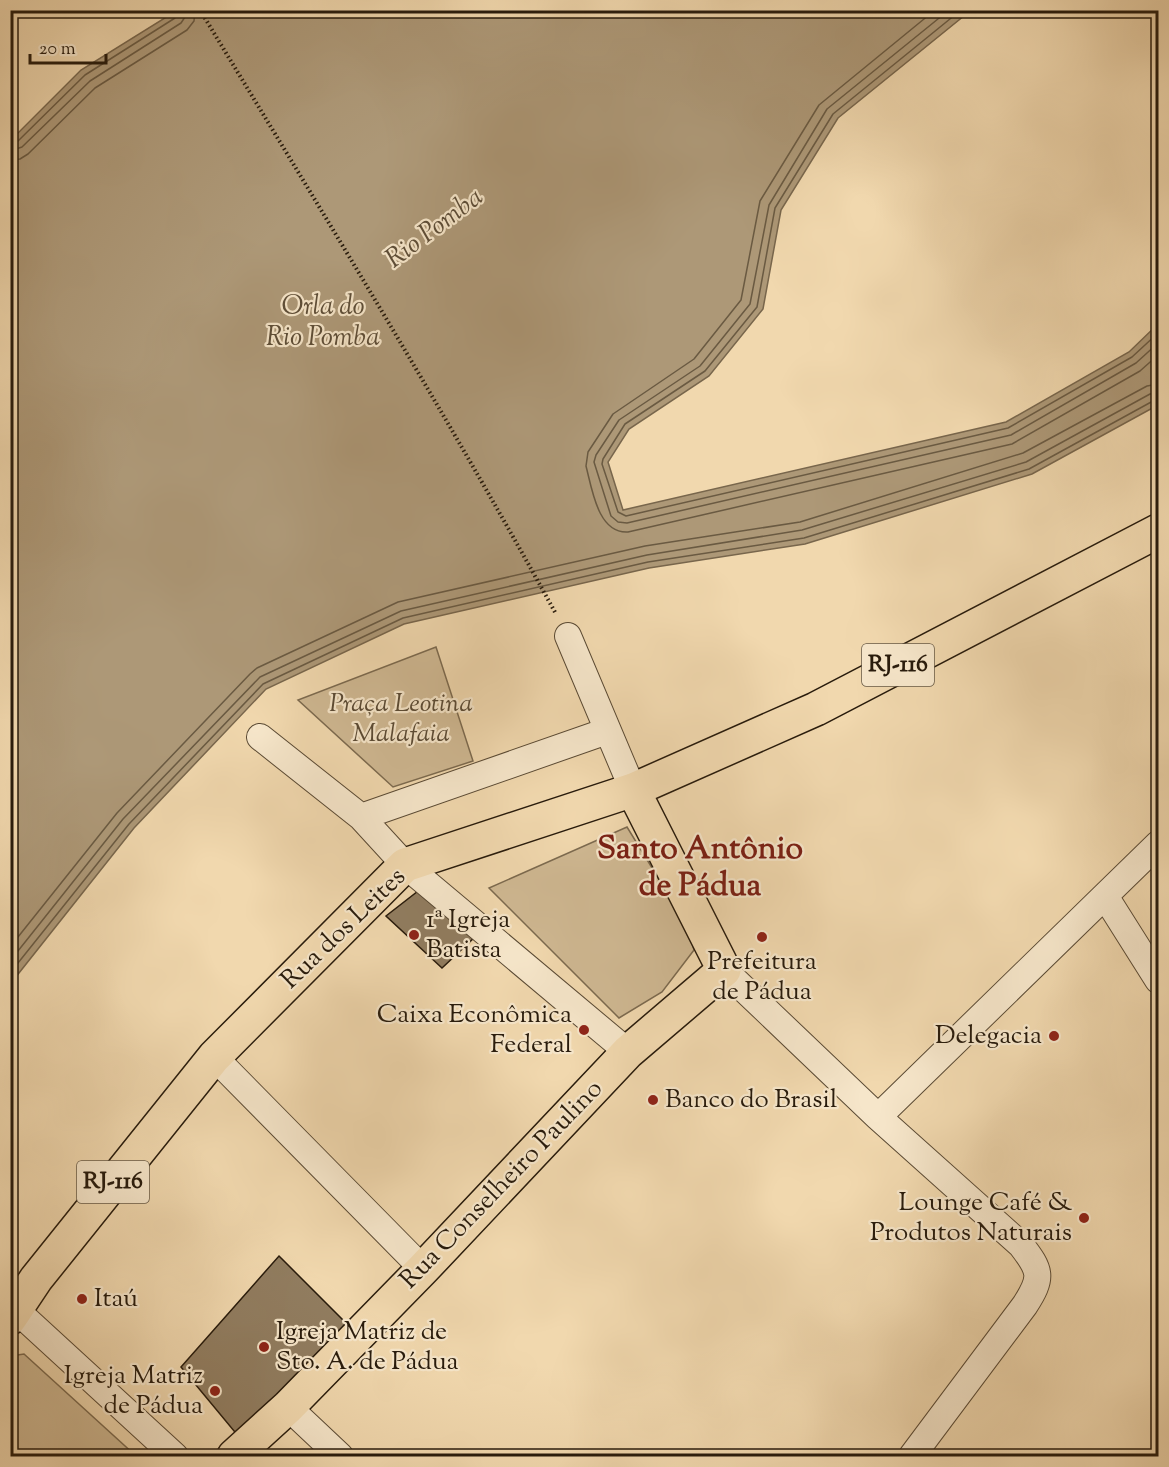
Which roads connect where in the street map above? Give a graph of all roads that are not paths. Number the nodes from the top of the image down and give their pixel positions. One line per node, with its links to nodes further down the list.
1 (1158, 531): 5 (main road, RJ-116)
2 (568, 636): 3 (street)
3 (607, 731): 5 (street); 6 (street)
4 (260, 737): 6 (street)
5 (633, 790): 8 (main road, Rua dos Leites / RJ-116); 10 (main road)
6 (361, 817): 8 (street)
7 (1158, 844): 9 (street)
8 (405, 866): 12 (street); 13 (main road, Rua dos Leites / RJ-116)
9 (1105, 896): 11 (street); 14 (street)
10 (724, 970): 12 (main road, Rua Conselheiro Paulino); 14 (street)
11 (1158, 980)
12 (628, 1052): 15 (main road, Rua Conselheiro Paulino)
13 (214, 1057): 15 (street); 16 (main road, RJ-116)
14 (878, 1117): 21 (street)
15 (423, 1269): 17 (main road, Rua Conselheiro Paulino)
16 (13, 1314): 18 (street)
17 (288, 1407): 19 (main road, Rua Conselheiro Paulino); 20 (street)
18 (175, 1456)
19 (234, 1456)
20 (340, 1456)
21 (912, 1456)

